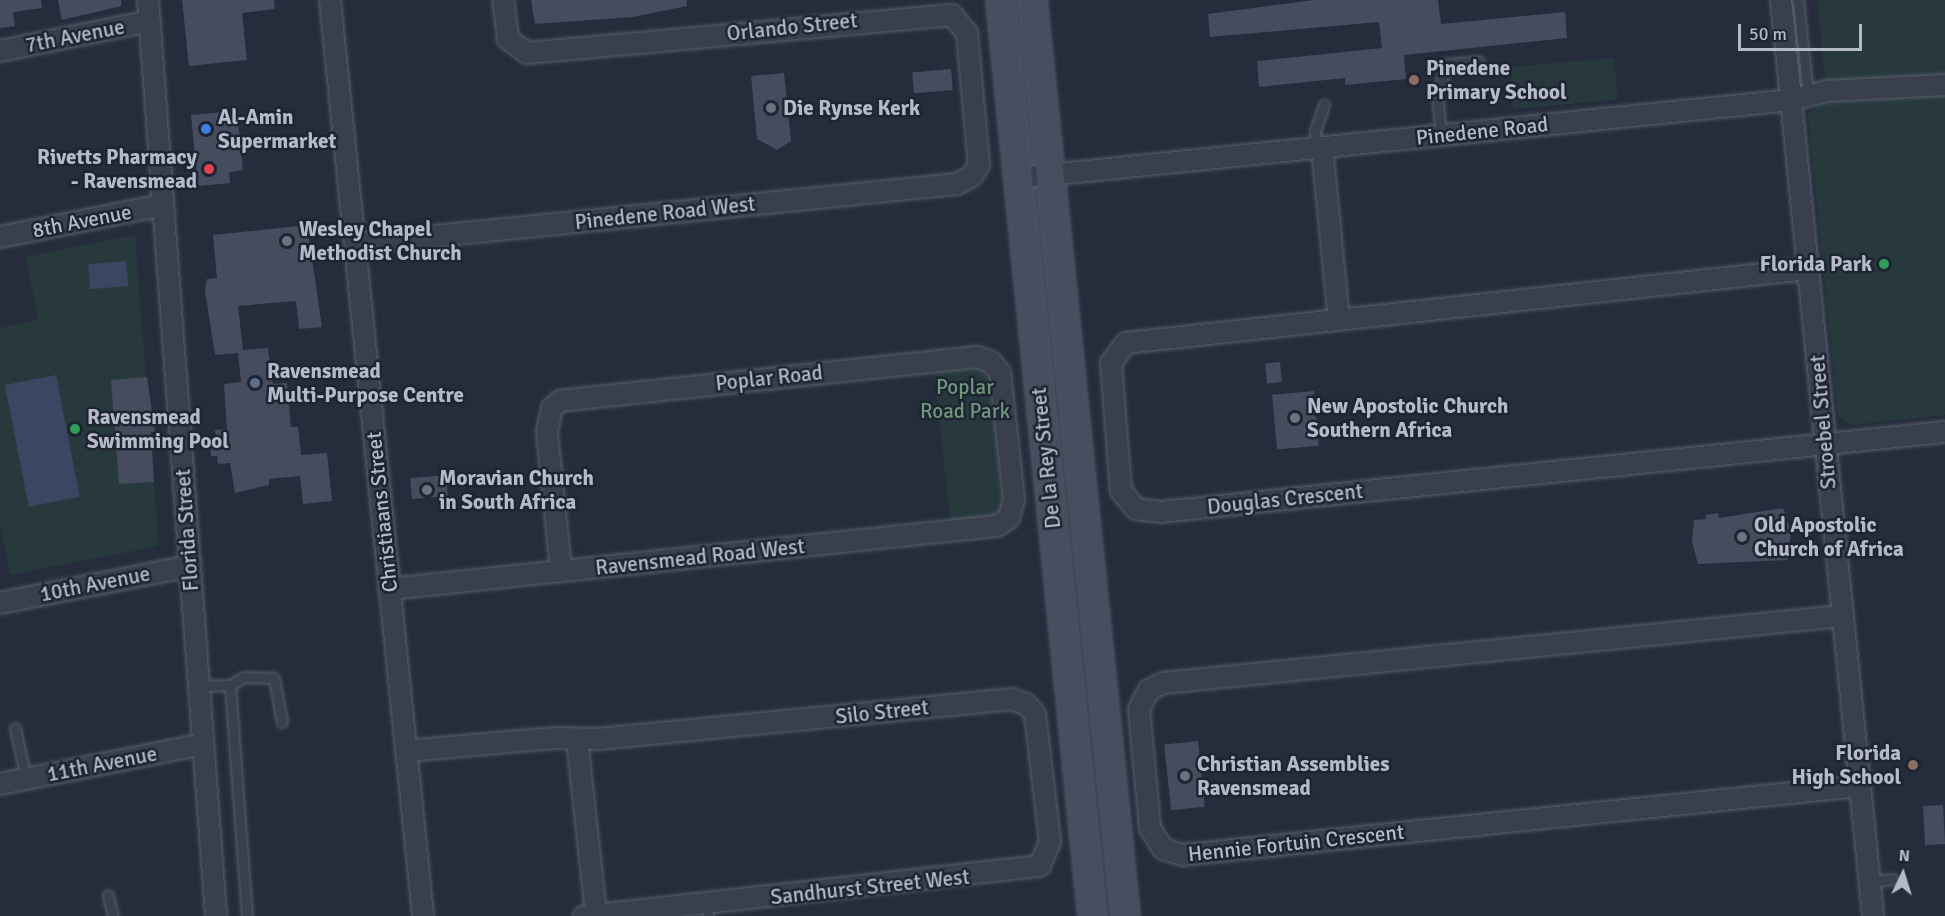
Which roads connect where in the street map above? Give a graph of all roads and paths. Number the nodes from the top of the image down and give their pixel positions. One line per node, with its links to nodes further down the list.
1 (148, 0): 8 (street, Florida Street)
2 (330, 0): 21 (street, Christiaans Street)
3 (503, 0): 17 (street, Orlando Street)
4 (1000, 0): 18 (main road, De la Rey Street)
5 (1032, 0): 16 (main road, De la Rey Street)
6 (1780, 0): 12 (street, Stroebel Street)
7 (1798, 0): 12 (lane)
8 (150, 21): 9 (street, 7th Avenue); 19 (street, Florida Street)
9 (0, 51)
10 (1479, 62): 14 (lane)
11 (1945, 85): 12 (street, Pinedene Road)
12 (1800, 97): 14 (street, Pinedene Road); 22 (street, Stroebel Street)
13 (1324, 105): 15 (lane)
14 (1441, 135): 15 (street, Pinedene Road)
15 (1319, 148): 16 (street, Pinedene Road); 23 (street)
16 (1049, 174): 18 (street, Pinedene Road); 53 (main road, De la Rey Street)
17 (972, 176): 21 (street, Pinedene Road West)
18 (1018, 178): 52 (main road, De la Rey Street)
19 (163, 205): 20 (street, 8th Avenue); 27 (street, Florida Street)
20 (0, 237)
21 (355, 244): 29 (street, Christiaans Street)
22 (1808, 269): 23 (street, Douglas Crescent); 25 (street, Stroebel Street)
23 (1339, 319): 25 (street, Douglas Crescent)
24 (1945, 432): 25 (street)
25 (1825, 443): 31 (street, Stroebel Street)
26 (1009, 518): 28 (street, Ravensmead Road West); 28 (street, Poplar Road)
27 (190, 566): 30 (street, 10th Avenue); 33 (street, Florida Street)
28 (561, 571): 29 (street, Ravensmead Road West)
29 (389, 589): 38 (street, Christiaans Street)
30 (0, 603)
31 (1842, 616): 41 (street, Stroebel Street); 41 (street, Hennie Fortuin Crescent)
32 (230, 685): 33 (lane); 34 (lane); 50 (lane)
33 (199, 686): 37 (street, Florida Street)
34 (282, 722)
35 (15, 728): 39 (lane)
36 (577, 739): 38 (street, Silo Street); 42 (street, Silo Street); 47 (street)
37 (203, 744): 39 (street, 11th Avenue); 49 (street, Florida Street)
38 (406, 751): 51 (street, Christiaans Street)
39 (26, 779): 40 (street, 11th Avenue)
40 (0, 784)
41 (1860, 786): 44 (street, Stroebel Street)
42 (1046, 860): 46 (street, Sandhurst Street West)
43 (1893, 879): 44 (lane)
44 (1869, 882): 54 (street, Stroebel Street)
45 (108, 895): 48 (lane)
46 (707, 910): 47 (street, Sandhurst Street West)
47 (590, 915)
48 (112, 916)
49 (216, 916)
50 (247, 916)
51 (423, 916)
52 (1092, 916)
53 (1125, 916)
54 (1873, 916)

